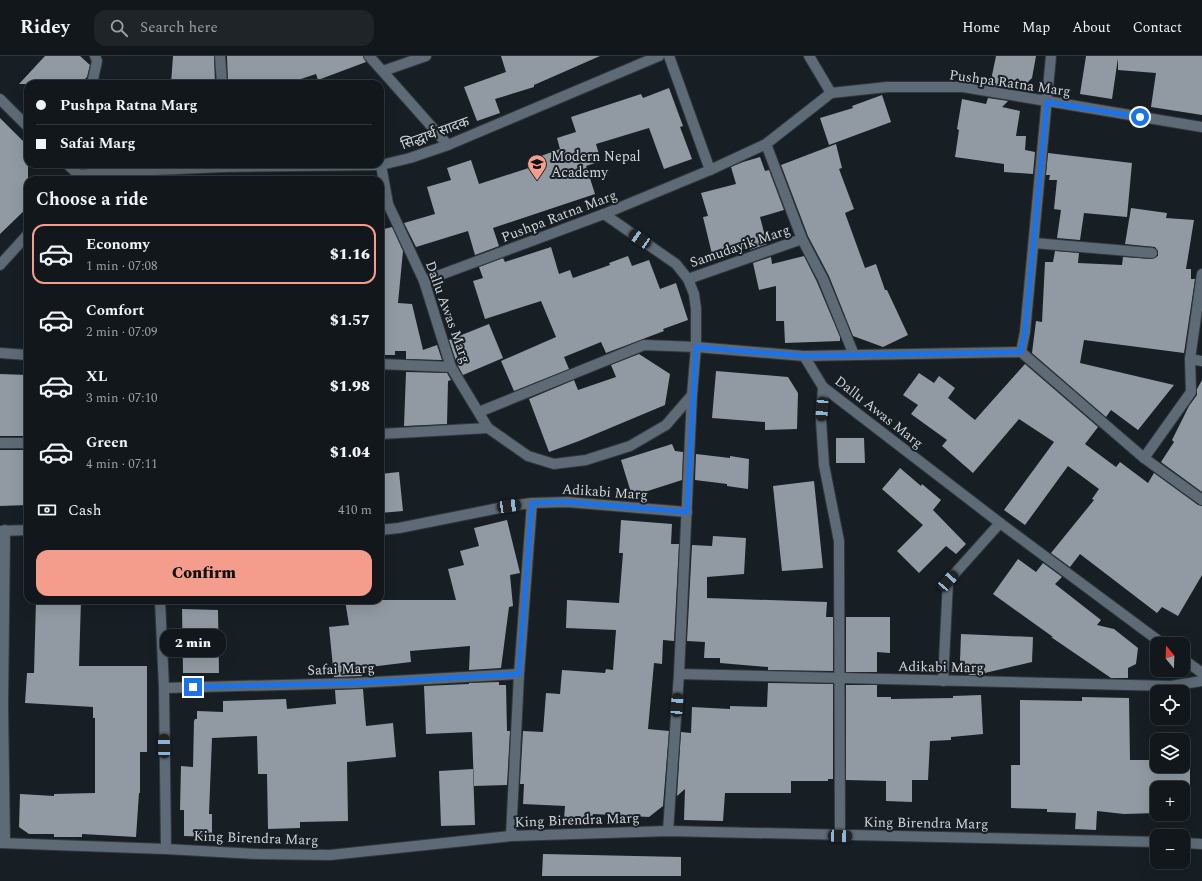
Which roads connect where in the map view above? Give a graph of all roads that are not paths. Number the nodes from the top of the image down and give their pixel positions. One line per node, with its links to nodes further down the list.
1 (95, 56): 10 (street)
2 (220, 56): 11 (street)
3 (368, 56): 9 (street)
4 (426, 56): 9 (street)
5 (659, 56): 17 (street, सिद्धार्थ सादक)
6 (669, 56): 21 (street)
7 (809, 56): 12 (street)
8 (1051, 56): 14 (street)
9 (383, 70): 17 (street)
10 (93, 80)
11 (222, 80)
12 (831, 94): 14 (street, Pushpa Ratna Marg); 18 (street, Pushpa Ratna Marg)
13 (0, 99): 15 (street)
14 (1047, 102): 16 (street, Pushpa Ratna Marg); 27 (street)
15 (24, 123)
16 (1202, 127)
17 (448, 144): 19 (street, सिद्धार्थ सादक)
18 (766, 144): 21 (street, Pushpa Ratna Marg); 26 (street, Samudayik Marg)
19 (384, 163)
20 (174, 168): 22 (street, सिद्धार्थ सादक)
21 (710, 170): 24 (street, Pushpa Ratna Marg)
22 (88, 176)
23 (384, 181): 32 (street, Dallu Awas Marg)
24 (604, 214): 31 (street, Samudayik Marg); 32 (street, Pushpa Ratna Marg)
25 (24, 238): 29 (street)
26 (802, 239): 31 (street, Samudayik Marg); 37 (street, Samudayik Marg)
27 (1034, 242): 28 (street); 34 (street)
28 (1152, 253)
29 (2, 257)
30 (1202, 274): 39 (street)
31 (688, 279): 33 (street, Samudayik Marg)
32 (424, 281): 42 (street, Dallu Awas Marg)
33 (696, 347): 38 (street); 44 (street); 45 (street)
34 (1021, 352): 37 (street); 50 (street)
35 (0, 353): 36 (street)
36 (24, 355)
37 (854, 355): 38 (street)
38 (804, 356): 43 (street, Dallu Awas Marg)
39 (1190, 360): 40 (street); 50 (street)
40 (1202, 361)
41 (384, 364): 42 (street)
42 (451, 367): 45 (street, Dallu Awas Marg)
43 (823, 387): 54 (street, Dallu Awas Marg); 64 (street)
44 (692, 394): 46 (street, Dallu Awas Marg); 53 (street)
45 (479, 412): 46 (street, Dallu Awas Marg)
46 (488, 428): 47 (street)
47 (384, 434)
48 (0, 443): 49 (street)
49 (24, 443)
50 (1144, 458): 51 (street)
51 (1202, 500)
52 (532, 503): 53 (street, Adikabi Marg); 56 (street, Adikabi Marg); 62 (street)
53 (687, 512): 63 (street)
54 (1000, 523): 59 (street, Dallu Awas Marg); 65 (street)
55 (24, 530): 57 (street)
56 (384, 530)
57 (3, 531): 72 (street)
58 (160, 604): 67 (street)
59 (1154, 637)
60 (1190, 664): 61 (street)
61 (1202, 673)
62 (519, 674): 67 (street, Safai Marg); 69 (street)
63 (679, 674): 64 (street, Adikabi Marg); 68 (street)
64 (840, 679): 65 (street, Adikabi Marg); 70 (street)
65 (943, 681): 66 (street, Adikabi Marg)
66 (1202, 681)
67 (164, 688): 75 (street)
68 (668, 831): 69 (street, King Birendra Marg); 70 (street, King Birendra Marg)
69 (511, 836): 75 (street, King Birendra Marg)
70 (840, 836): 71 (street, King Birendra Marg)
71 (1150, 842)
72 (2, 843): 75 (street, King Birendra Marg)
73 (1190, 843): 74 (street)
74 (1202, 844)
75 (166, 849)

